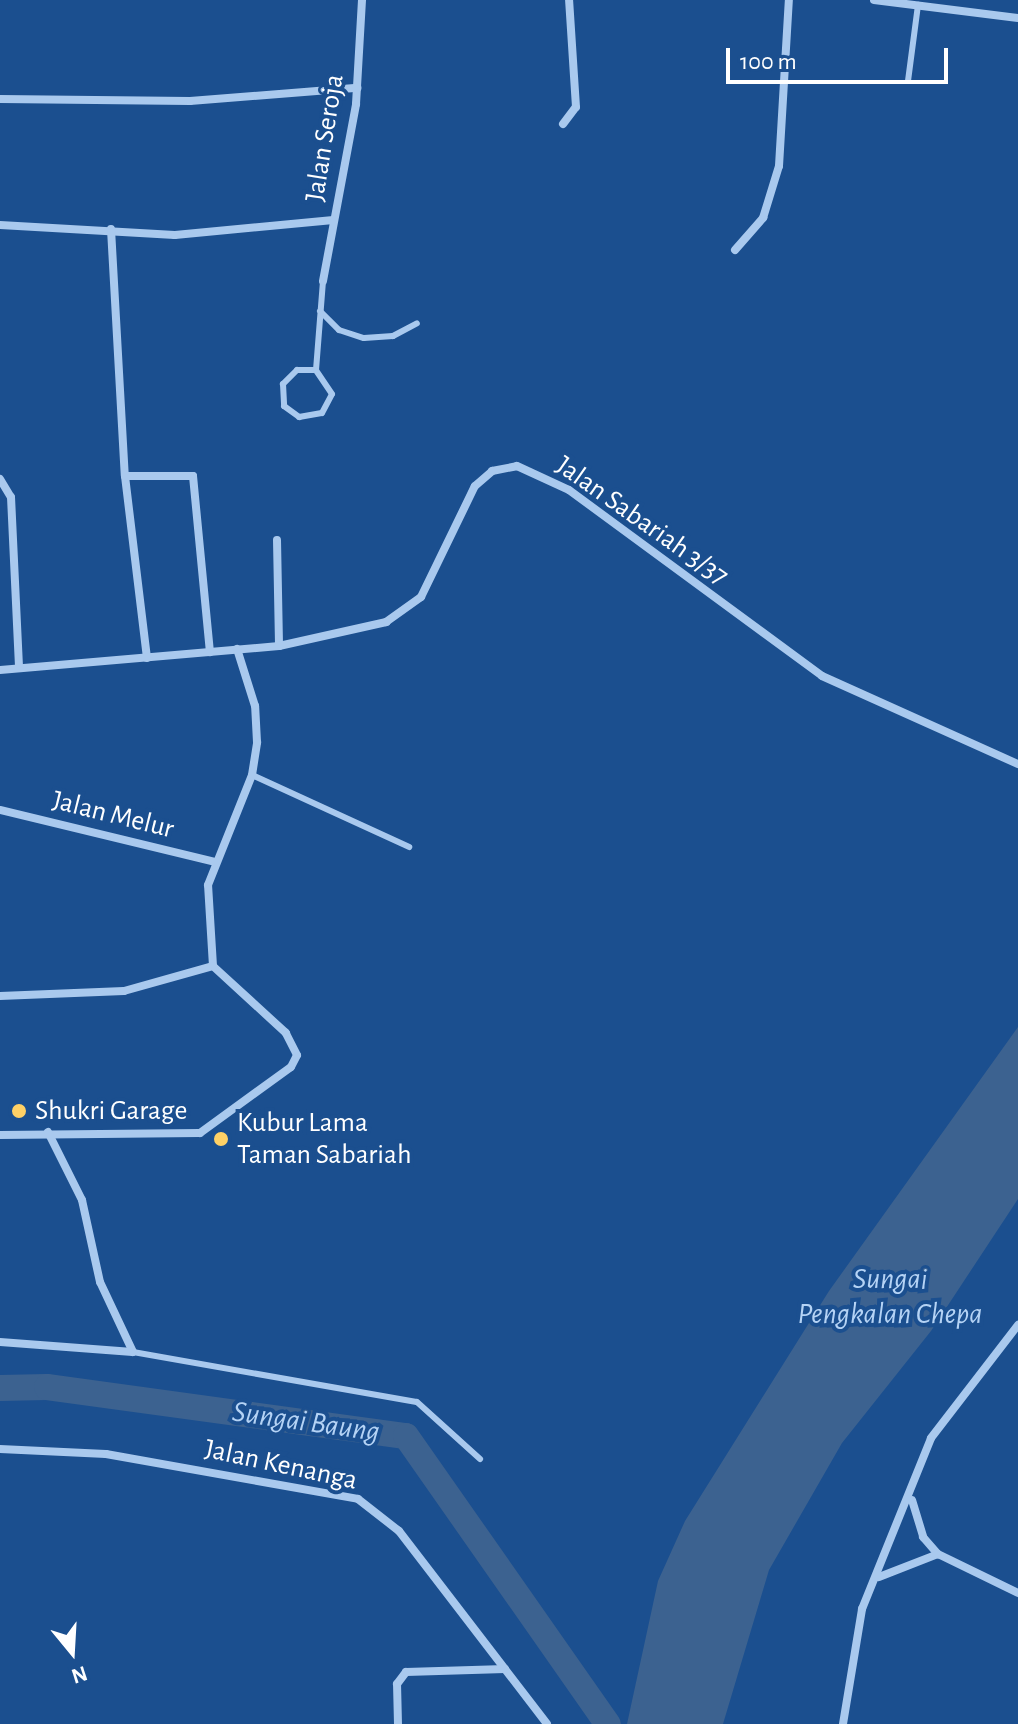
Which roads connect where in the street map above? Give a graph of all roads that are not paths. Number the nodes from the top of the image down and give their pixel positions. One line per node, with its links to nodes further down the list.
1 (362, 0): 8 (street, Jalan Seroja)
2 (569, 0): 10 (street)
3 (789, 0): 14 (street)
4 (874, 0): 5 (street)
5 (918, 5): 6 (street); 7 (lane)
6 (1018, 18)
7 (908, 81)
8 (357, 88): 9 (street); 11 (street, Jalan Seroja)
9 (0, 99)
10 (563, 124)
11 (333, 220): 13 (street); 15 (street, Jalan Seroja)
12 (0, 225): 13 (street)
13 (111, 229): 19 (street)
14 (735, 250)
15 (323, 281): 16 (lane)
16 (320, 311): 17 (lane); 18 (lane)
17 (417, 323)
18 (316, 370): 18 (lane)
19 (125, 476): 26 (street); 27 (street)
20 (0, 479): 22 (street)
21 (277, 540): 24 (street)
22 (12, 594): 23 (street); 28 (street)
23 (0, 595)
24 (279, 646): 25 (street, Jalan Sabariah 3/37); 30 (street, Jalan Sabariah 3/37)
25 (237, 649): 26 (street, Jalan Sabariah 3/37); 31 (street)
26 (210, 652): 27 (street, Jalan Sabariah 3/37)
27 (147, 658): 28 (street, Jalan Sabariah 3/37)
28 (19, 668): 29 (street, Jalan Sabariah 3/37)
29 (0, 670)
30 (1018, 764)
31 (252, 775): 33 (lane); 34 (street)
32 (0, 810): 34 (street, Jalan Melur)
33 (409, 847)
34 (215, 862): 35 (street)
35 (213, 966): 36 (street); 37 (street)
36 (0, 996)
37 (48, 1132): 38 (street); 41 (street)
38 (0, 1135)
39 (1018, 1325): 44 (street)
40 (0, 1342): 41 (street)
41 (133, 1352): 43 (lane)
42 (0, 1449): 48 (street, Jalan Kenanga)
43 (480, 1459)
44 (912, 1498): 45 (street); 46 (street)
45 (938, 1554): 46 (street); 47 (street)
46 (878, 1577): 51 (street)
47 (1018, 1593)
48 (505, 1669): 49 (street); 50 (street, Jalan Kenanga)
49 (398, 1724)
50 (547, 1724)
51 (843, 1724)

